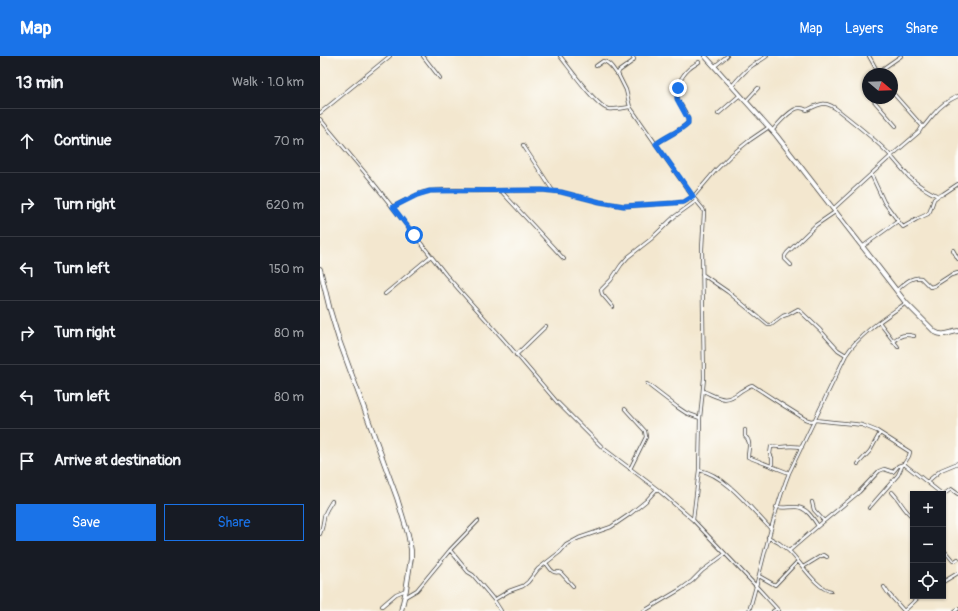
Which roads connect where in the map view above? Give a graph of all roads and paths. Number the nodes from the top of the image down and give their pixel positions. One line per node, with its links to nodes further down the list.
1 (390, 56): 25 (street)
2 (423, 56): 16 (street)
3 (560, 56): 24 (street)
4 (632, 56): 15 (street)
5 (705, 56): 12 (street)
6 (726, 56): 12 (street)
7 (767, 56): 17 (street)
8 (869, 56): 13 (street)
9 (901, 56): 14 (street)
10 (699, 62): 31 (street)
11 (596, 66): 15 (street)
12 (714, 67): 17 (street)
13 (876, 68)
14 (885, 68)
15 (618, 74): 24 (street)
16 (440, 78)
17 (731, 86): 19 (street)
18 (758, 88): 22 (street)
19 (740, 95): 22 (street); 26 (street)
20 (958, 96): 29 (street)
21 (898, 99): 29 (street)
22 (746, 102): 30 (street)
23 (877, 104): 28 (street)
24 (630, 107): 31 (street)
25 (320, 113)
26 (718, 114)
27 (320, 119): 41 (street)
28 (896, 126)
29 (924, 127): 33 (street)
30 (770, 129): 33 (street); 38 (street); 42 (street)
31 (656, 144): 38 (street)
32 (523, 145): 37 (street)
33 (891, 156): 34 (street); 39 (street)
34 (871, 174): 42 (street); 43 (street)
35 (958, 184): 39 (street)
36 (501, 190): 37 (street); 41 (street); 47 (street)
37 (553, 191): 38 (street)
38 (693, 196): 40 (street)
39 (938, 196): 43 (street)
40 (696, 201): 52 (street); 56 (street)
41 (393, 207): 46 (street)
42 (834, 210): 44 (street); 49 (street)
43 (898, 221): 44 (street)
44 (862, 247): 53 (street)
45 (953, 250): 48 (street)
46 (431, 256): 54 (street); 63 (street)
47 (564, 259)
48 (958, 259)
49 (791, 265)
50 (320, 269): 113 (street)
51 (958, 272): 53 (street)
52 (702, 274): 64 (street); 66 (street)
53 (896, 290): 55 (street)
54 (385, 294)
55 (906, 302): 57 (street); 59 (street)
56 (613, 307)
57 (879, 322): 61 (street); 64 (street)
58 (546, 326): 63 (street)
59 (958, 330)
60 (914, 336): 61 (street)
61 (893, 341): 62 (street)
62 (898, 348)
63 (516, 355): 77 (street)
64 (846, 355): 69 (street)
65 (647, 384): 68 (street)
66 (703, 391): 68 (street); 69 (street)
67 (625, 409): 77 (street)
68 (700, 418): 78 (street)
69 (815, 420): 71 (street); 72 (street)
70 (745, 430): 76 (street)
71 (880, 433): 74 (street); 75 (street)
72 (802, 447): 76 (street); 79 (street)
73 (958, 462): 80 (street)
74 (858, 464)
75 (904, 464): 80 (street); 89 (street); 93 (street)
76 (772, 466): 79 (street)
77 (630, 469): 81 (street)
78 (699, 470): 91 (street); 95 (street)
79 (789, 473): 88 (street)
80 (926, 482): 82 (street)
81 (657, 489): 91 (street); 105 (street)
82 (935, 491)
83 (892, 492): 90 (street)
84 (946, 492): 85 (street)
85 (958, 494)
86 (332, 501): 96 (street)
87 (812, 502): 93 (street)
88 (776, 507): 94 (street); 95 (street)
89 (869, 508)
90 (910, 515)
91 (693, 520): 101 (street)
92 (478, 521): 98 (street)
93 (824, 521): 94 (street)
94 (818, 526): 99 (street)
95 (770, 529): 97 (street)
96 (320, 534)
97 (768, 537): 99 (street); 108 (street)
98 (450, 550): 115 (street); 117 (street)
99 (789, 551): 104 (street)
100 (946, 553): 103 (street)
101 (725, 554): 111 (street); 123 (street)
102 (827, 557): 106 (street)
103 (958, 559)
104 (798, 561): 106 (street); 108 (street)
105 (546, 563): 110 (street); 117 (street)
106 (803, 566): 114 (street)
107 (958, 573): 109 (street)
108 (759, 576): 111 (street)
109 (946, 580)
110 (573, 586)
111 (756, 586): 120 (street); 124 (street)
112 (884, 587): 116 (street)
113 (406, 590): 115 (street); 118 (street)
114 (831, 591)
115 (405, 598): 121 (street)
116 (917, 599)
117 (494, 600): 122 (street)
118 (382, 606)
119 (958, 609): 126 (street)
120 (778, 610): 125 (street)
121 (402, 611)
122 (501, 611)
123 (644, 611)
124 (749, 611)
125 (773, 611)
126 (955, 611)

